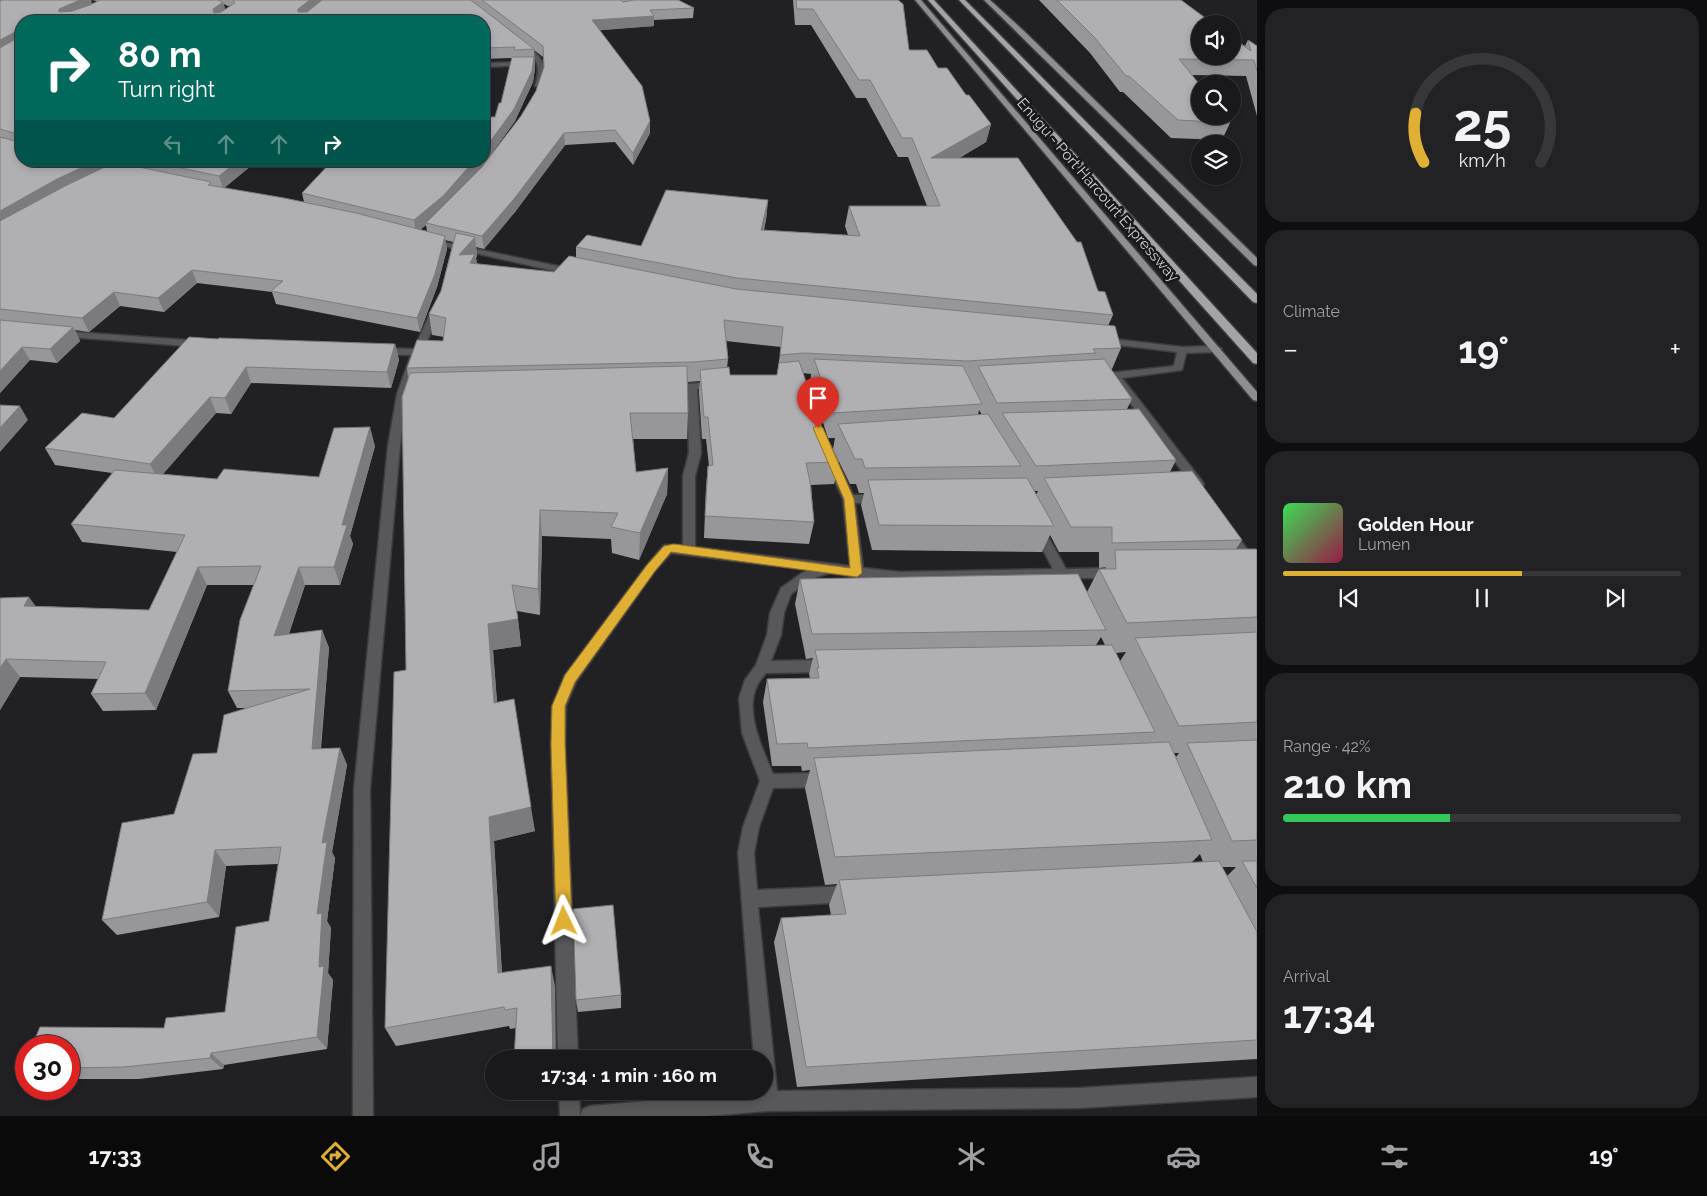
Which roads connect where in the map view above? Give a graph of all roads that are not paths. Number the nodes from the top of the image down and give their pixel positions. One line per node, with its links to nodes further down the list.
1 (918, 0): 19 (main road, Enugu - Port Harcourt Expressway)
2 (931, 0): 23 (highway, Enugu - Port Harcourt Expressway)
3 (962, 0): 15 (highway, Enugu - Port Harcourt Expressway)
4 (986, 0): 12 (main road)
5 (515, 40): 6 (street)
6 (542, 64): 7 (street); 8 (street)
7 (490, 65)
8 (535, 94)
9 (418, 238): 10 (street)
10 (453, 246): 11 (street); 13 (street)
11 (450, 264)
12 (1257, 264)
13 (580, 273)
14 (442, 291): 22 (street)
15 (1257, 300)
16 (48, 333): 18 (street)
17 (1096, 340): 20 (street)
18 (215, 345)
19 (1217, 349): 20 (street); 29 (main road, Enugu - Port Harcourt Expressway)
20 (1182, 350): 24 (street)
21 (370, 351): 22 (street)
22 (417, 352): 56 (street)
23 (1257, 360)
24 (1116, 376): 25 (street); 30 (street)
25 (1087, 378)
26 (732, 384): 27 (street)
27 (692, 387): 28 (street); 38 (street)
28 (662, 388)
29 (1257, 398)
30 (1156, 428): 31 (street); 33 (street)
31 (1137, 429)
32 (824, 444): 34 (street)
33 (1200, 492)
34 (849, 499): 35 (street); 41 (street)
35 (887, 499)
36 (1031, 514): 44 (street)
37 (1223, 522): 43 (street)
38 (689, 551): 39 (street); 52 (street)
39 (830, 570): 41 (street); 47 (street)
40 (1236, 572): 43 (street)
41 (857, 573): 44 (street)
42 (1130, 573): 44 (street)
43 (1256, 573)
44 (1062, 574): 45 (street)
45 (1070, 591)
46 (840, 665): 47 (street)
47 (762, 667): 49 (street)
48 (839, 779): 49 (street)
49 (768, 781): 51 (street)
50 (866, 893): 51 (street)
51 (749, 899): 55 (street)
52 (568, 1050)
53 (1257, 1088): 55 (street)
54 (569, 1100): 57 (street)
55 (768, 1101): 58 (street)
56 (363, 1116)
57 (570, 1116)
58 (590, 1116)

